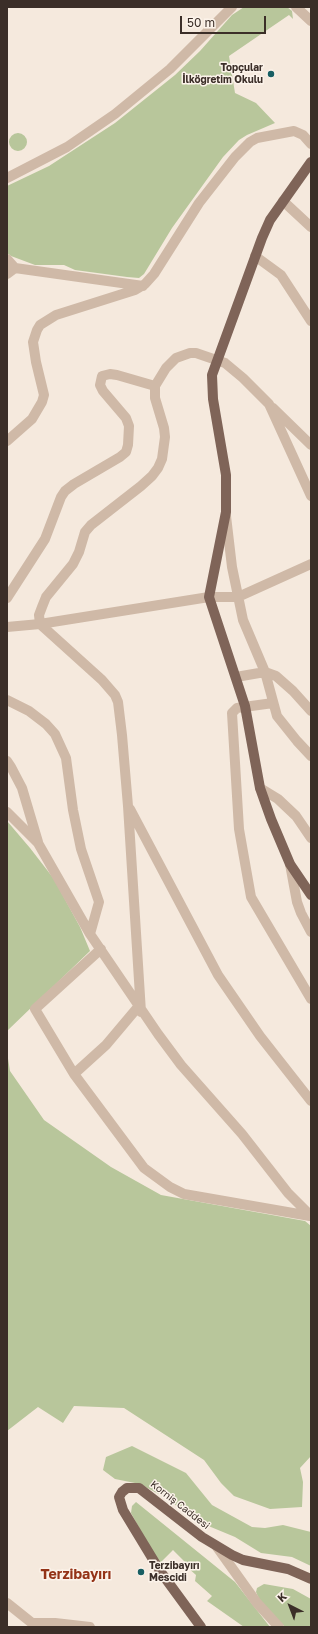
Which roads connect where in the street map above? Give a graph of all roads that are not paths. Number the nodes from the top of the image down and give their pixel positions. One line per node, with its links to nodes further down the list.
1 (232, 7): 6 (street)
2 (296, 7): 3 (street)
3 (311, 22)
4 (311, 144): 12 (street)
5 (311, 162): 7 (main road)
6 (7, 178)
7 (283, 200): 8 (street); 9 (main road)
8 (311, 227)
9 (255, 256): 13 (street); 14 (main road)
10 (7, 259): 11 (street)
11 (11, 271): 12 (street)
12 (143, 286): 17 (street)
13 (311, 321)
14 (217, 360): 15 (street); 16 (street); 20 (main road)
15 (155, 386): 24 (street); 25 (street)
16 (269, 404): 18 (street); 19 (street)
17 (7, 441)
18 (311, 444)
19 (311, 496)
20 (226, 512): 22 (main road); 23 (street)
21 (311, 564): 23 (street)
22 (209, 597): 23 (street); 25 (street); 28 (main road)
23 (238, 597): 27 (street)
24 (7, 598)
25 (40, 624): 26 (street); 36 (street)
26 (7, 627)
27 (265, 672): 28 (street); 30 (street); 32 (street)
28 (236, 676): 31 (main road)
29 (7, 700): 43 (street)
30 (273, 703): 31 (street); 33 (street)
31 (245, 706): 35 (main road); 45 (street)
32 (311, 711)
33 (311, 756)
34 (7, 762): 39 (street)
35 (260, 788): 38 (street); 40 (main road)
36 (128, 806): 46 (street); 48 (street)
37 (7, 812): 39 (street)
38 (311, 838)
39 (38, 844): 43 (street)
40 (290, 864): 41 (main road); 42 (street)
41 (311, 895)
42 (311, 932)
43 (90, 934): 44 (street)
44 (100, 949): 46 (street); 47 (street)
45 (311, 999)
46 (140, 1010): 47 (street); 49 (street)
47 (74, 1074): 49 (street)
48 (311, 1101)
49 (311, 1216)
50 (216, 1547): 51 (main road); 55 (main road, Korniş Caddesi); 56 (street)
51 (311, 1579)
52 (7, 1603): 53 (street)
53 (35, 1625): 54 (street)
54 (90, 1627)
55 (201, 1627)
56 (279, 1627)

